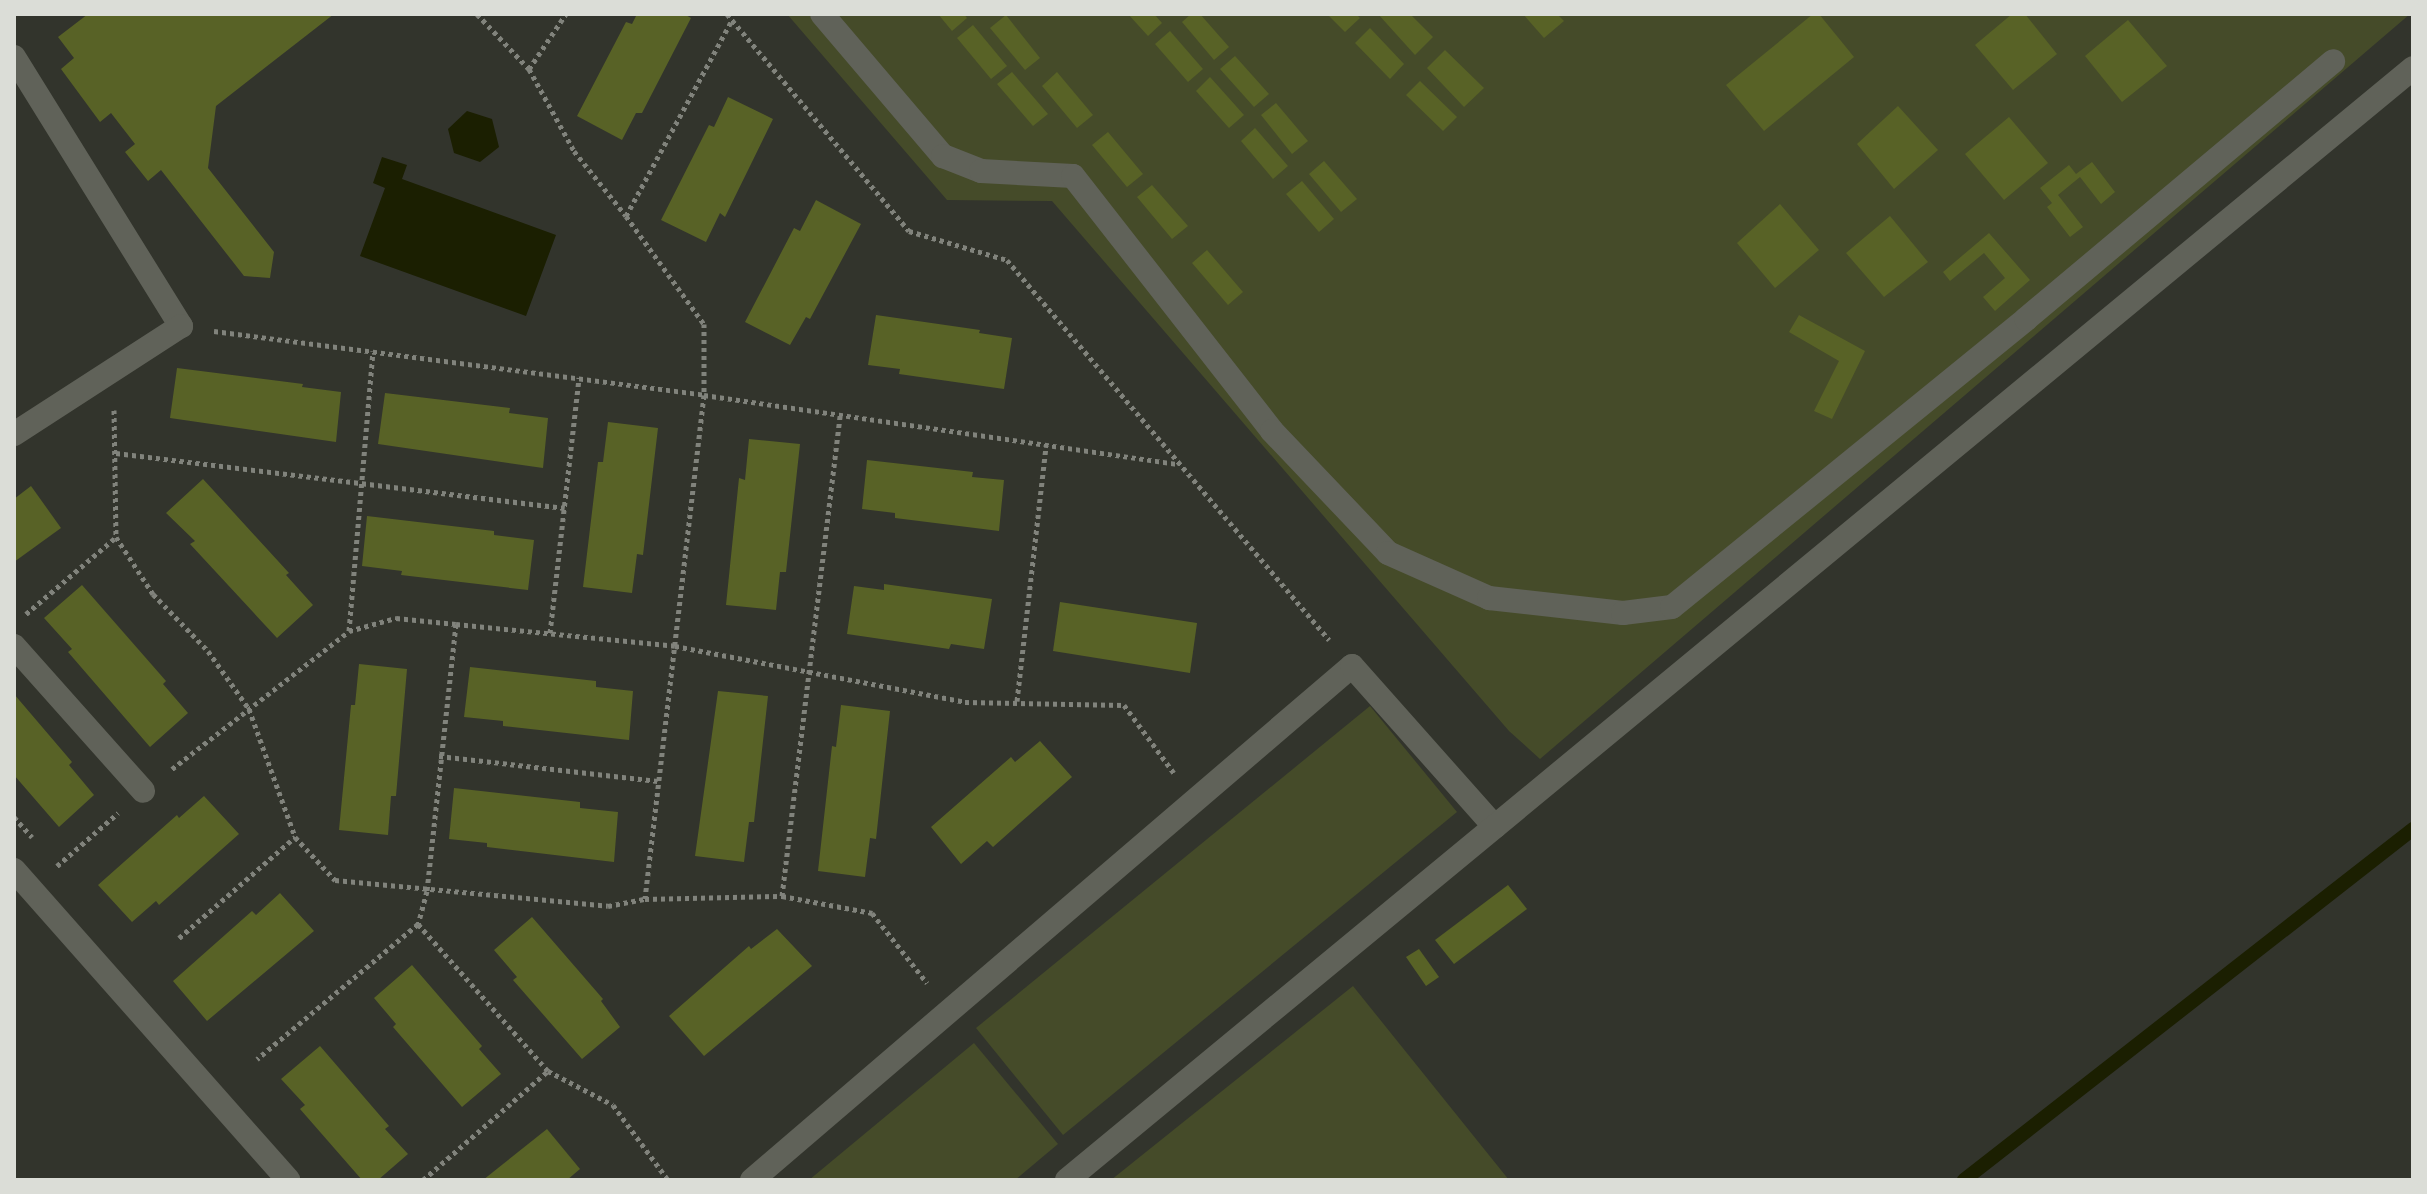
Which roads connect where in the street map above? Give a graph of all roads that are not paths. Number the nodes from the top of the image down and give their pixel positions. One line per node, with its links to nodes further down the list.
1 (822, 14): 3 (lane)
2 (14, 57): 5 (lane)
3 (2333, 61)
4 (2413, 68): 8 (lane)
5 (14, 434)
6 (14, 646): 7 (lane)
7 (143, 791)
8 (1495, 827): 11 (lane); 12 (lane)
9 (14, 870): 10 (lane)
10 (288, 1180)
11 (752, 1180)
12 (1067, 1180)

